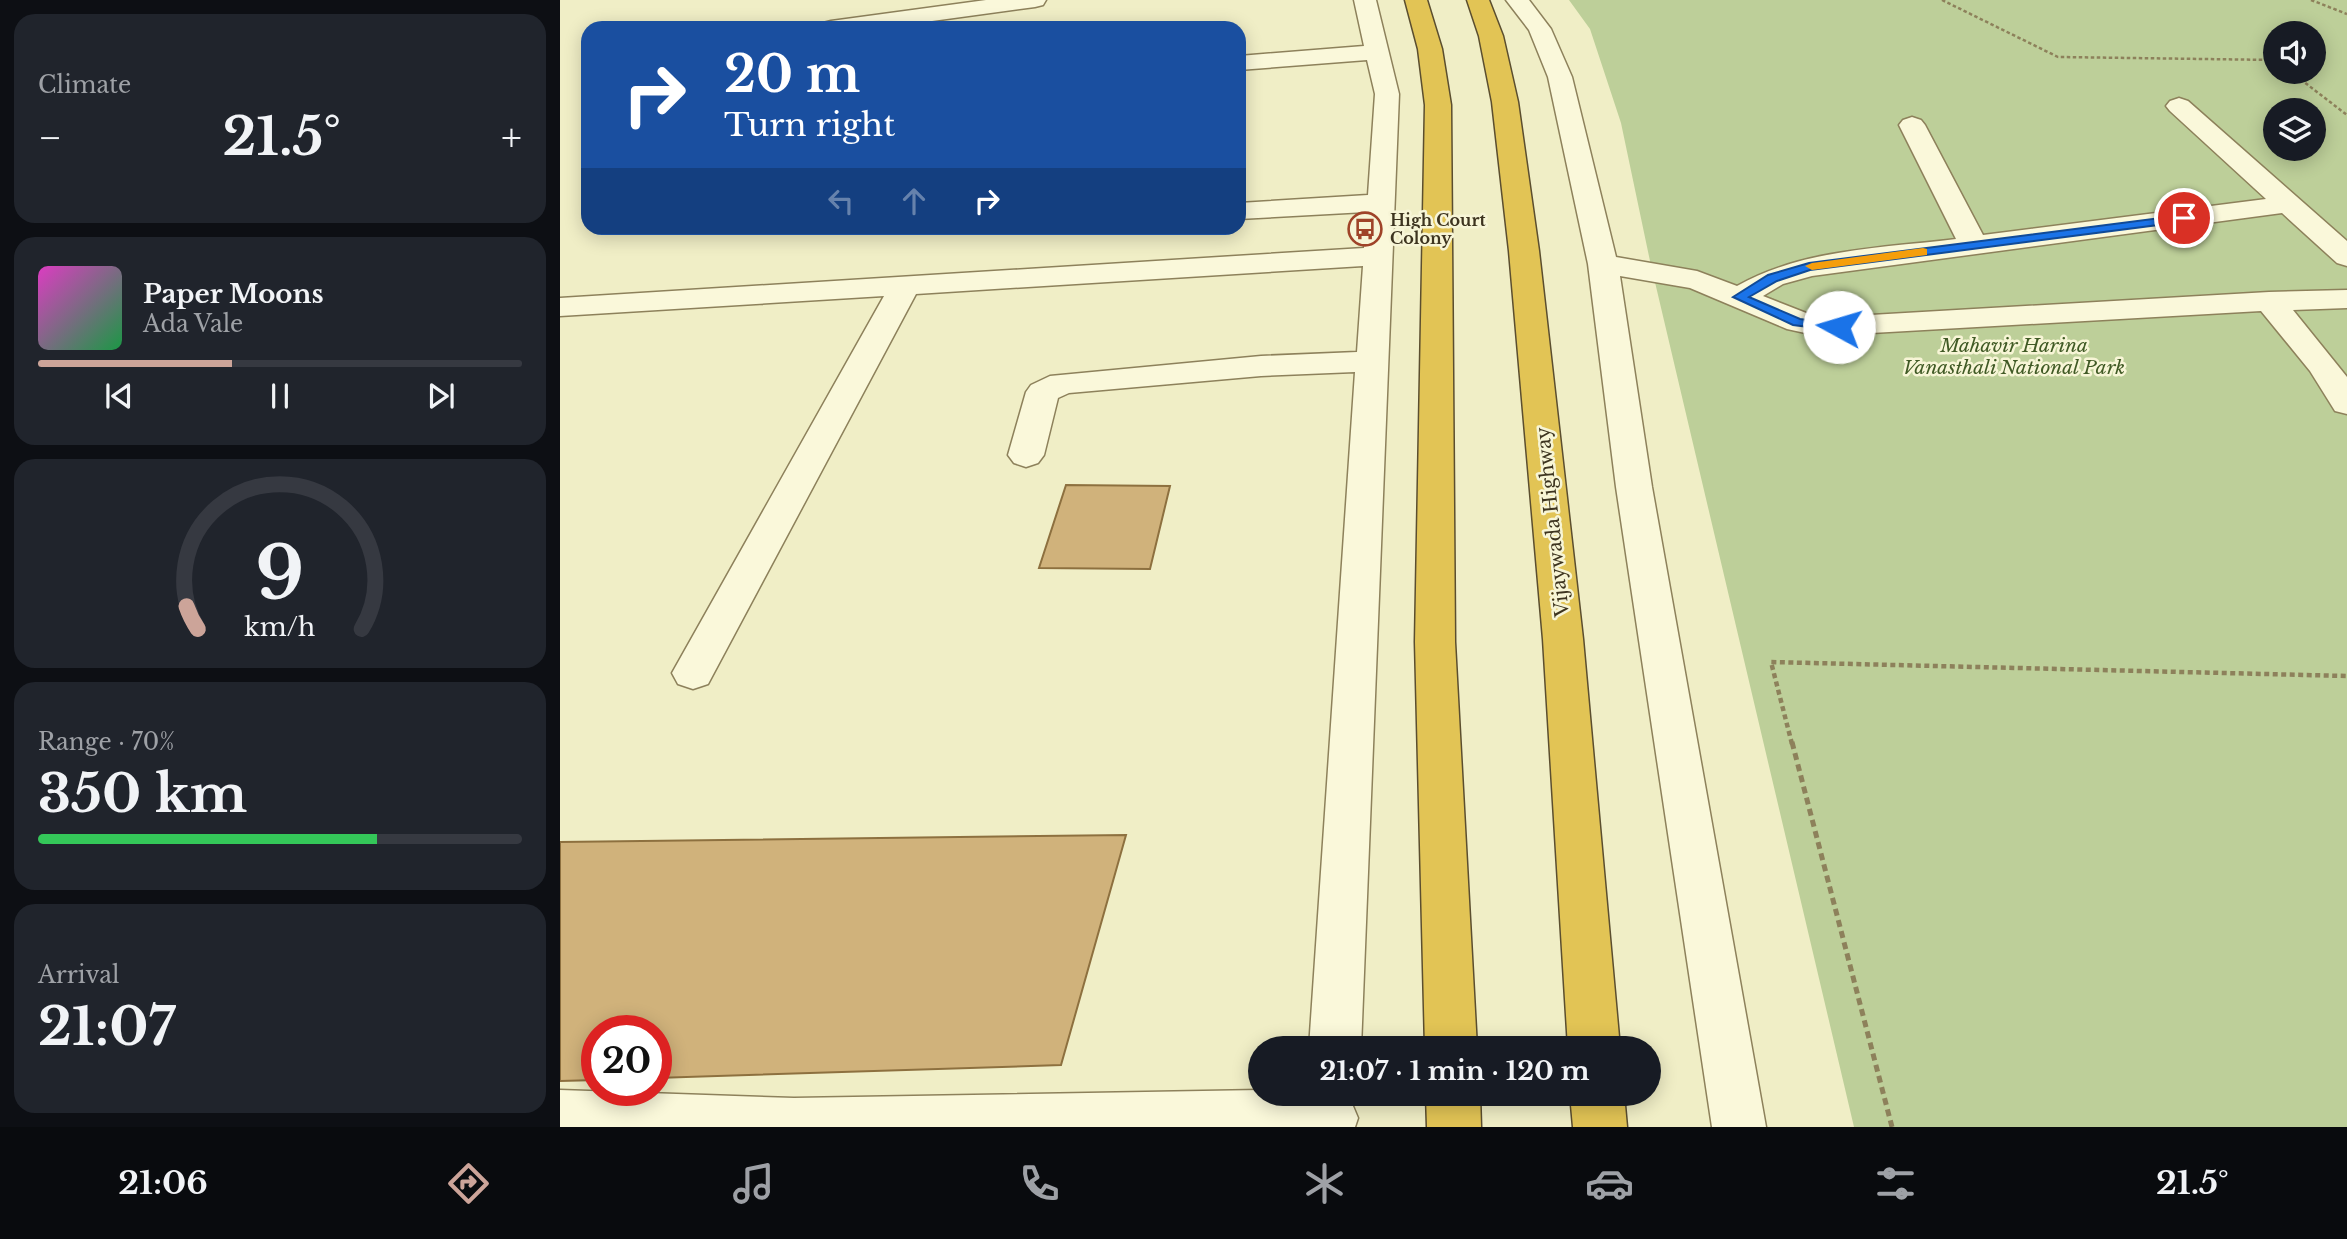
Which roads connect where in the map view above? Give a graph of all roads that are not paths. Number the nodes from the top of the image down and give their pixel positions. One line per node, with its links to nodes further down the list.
1 (1035, 0): 6 (street)
2 (1364, 0): 7 (street)
3 (1416, 0): 28 (highway)
4 (1478, 0): 29 (highway, Vijaywada Highway)
5 (1517, 0): 17 (street)
6 (882, 21)
7 (1377, 52): 8 (street); 11 (street)
8 (1246, 62)
9 (2179, 106): 12 (street)
10 (1912, 124): 14 (street)
11 (1382, 203): 13 (street); 15 (street)
12 (2289, 204): 14 (street); 16 (street)
13 (1246, 211)
14 (1974, 245): 19 (street)
15 (1380, 256): 18 (street); 23 (street)
16 (2347, 257)
17 (1603, 264): 19 (street); 36 (street)
18 (905, 286): 22 (street); 26 (street)
19 (1740, 297): 21 (street)
20 (2347, 299): 21 (street)
21 (2269, 301): 24 (street)
22 (560, 307)
23 (1374, 361): 25 (street); 27 (street)
24 (2347, 403)
25 (1026, 455)
26 (693, 673)
27 (1336, 1036)
28 (1451, 1036)
29 (1593, 1036)
30 (1453, 1106): 34 (highway)
31 (1598, 1106): 35 (highway)
32 (1332, 1113): 33 (street)
33 (560, 1117)
34 (1454, 1127)
35 (1600, 1127)
36 (1739, 1127)

